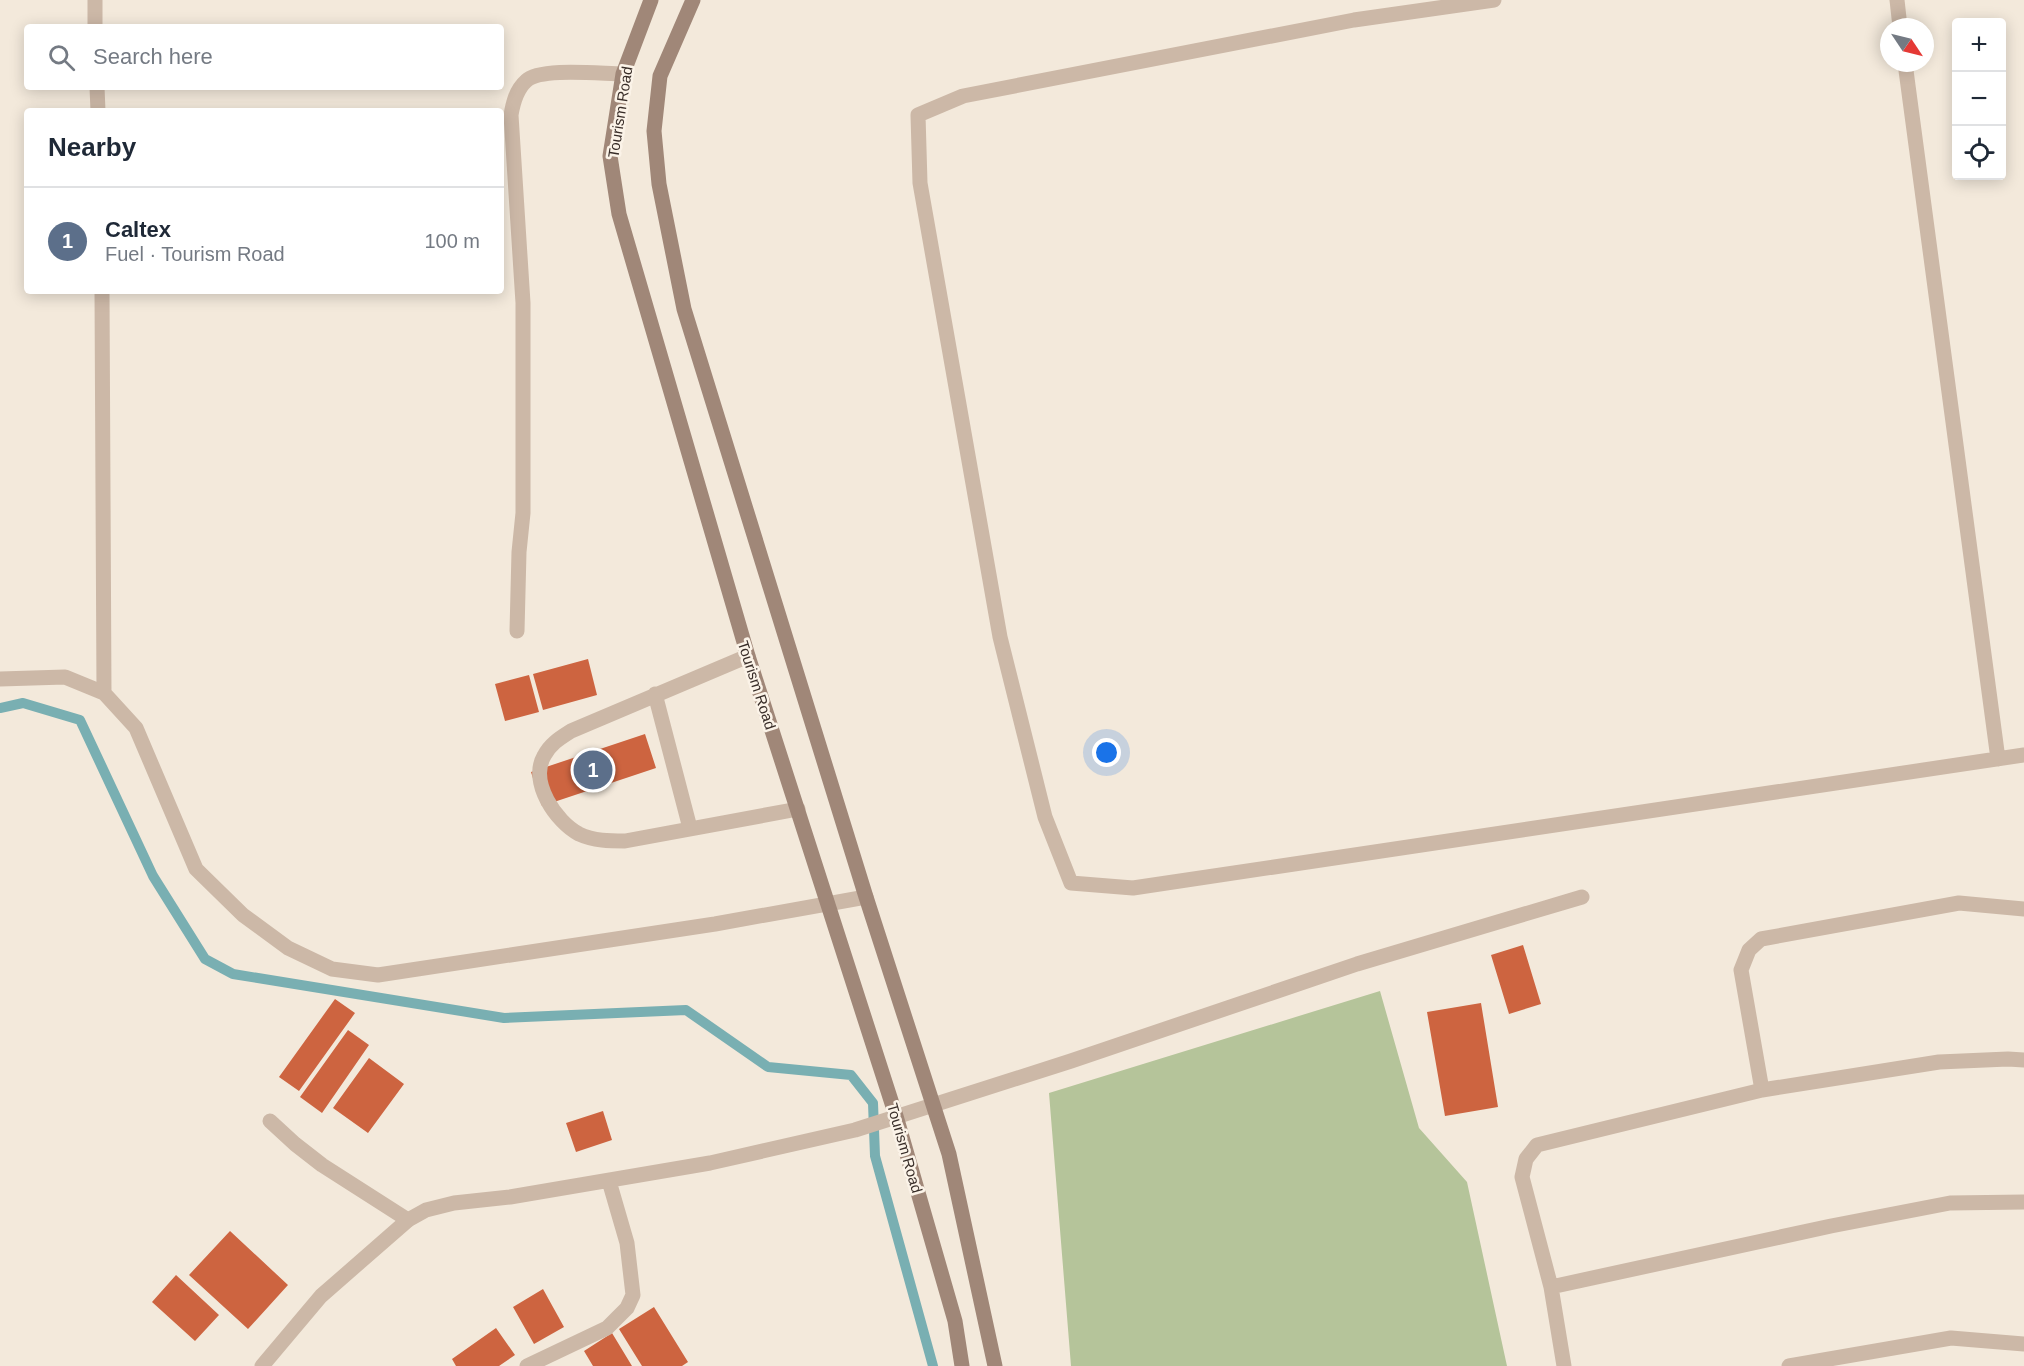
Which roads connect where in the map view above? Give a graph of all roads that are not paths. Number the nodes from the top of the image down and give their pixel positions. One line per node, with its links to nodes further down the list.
1 (95, 0): 7 (street)
2 (651, 0): 9 (main road, Tourism Road)
3 (693, 0): 22 (main road)
4 (1494, 0): 19 (street)
5 (1897, 0): 6 (street)
6 (1899, 18)
7 (95, 24)
8 (1906, 72): 19 (street)
9 (623, 74): 13 (street); 14 (main road, Tourism Road)
10 (97, 90): 11 (street)
11 (98, 108)
12 (102, 294): 16 (street)
13 (518, 631)
14 (748, 656): 17 (street); 20 (main road, Tourism Road)
15 (0, 679): 16 (street)
16 (104, 693): 24 (street)
17 (655, 694): 21 (street); 21 (street)
18 (2024, 755): 19 (street)
19 (1998, 759)
20 (798, 809): 21 (street); 24 (main road, Tourism Road)
21 (690, 828)
22 (866, 897): 24 (street); 28 (main road)
23 (1582, 897): 28 (street)
24 (828, 905): 29 (main road, Tourism Road)
25 (2024, 909): 27 (street)
26 (2024, 1060): 27 (street)
27 (1762, 1090): 34 (street)
28 (934, 1104): 29 (street); 39 (main road)
29 (891, 1117): 31 (street); 38 (main road, Tourism Road)
30 (270, 1121): 33 (street)
31 (609, 1181): 33 (street); 37 (street)
32 (2024, 1202): 34 (street)
33 (408, 1220): 36 (street)
34 (1551, 1287): 40 (street)
35 (2024, 1344): 41 (street)
36 (262, 1366)
37 (527, 1366)
38 (962, 1366)
39 (996, 1366)
40 (1564, 1366)
41 (1789, 1366)

